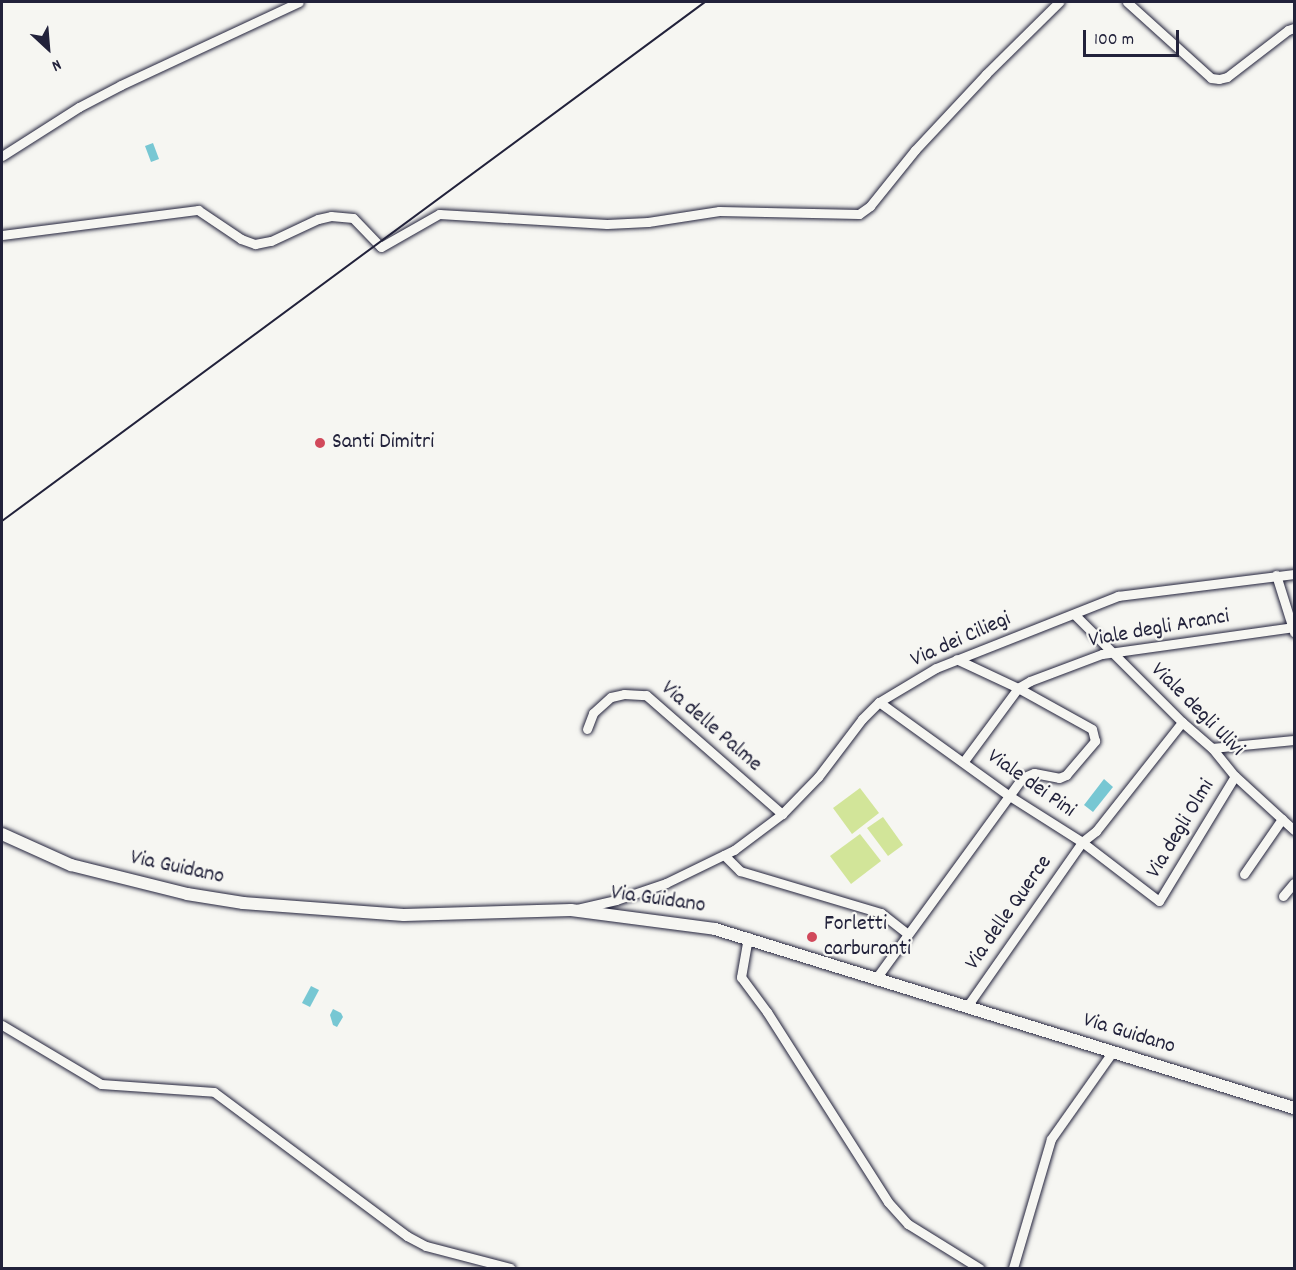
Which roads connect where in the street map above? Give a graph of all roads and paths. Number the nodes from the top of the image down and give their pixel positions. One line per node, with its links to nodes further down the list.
1 (299, 2): 5 (street)
2 (1059, 2): 6 (street)
3 (1127, 2): 4 (street)
4 (1294, 28)
5 (2, 156)
6 (2, 235)
7 (1294, 574): 8 (street, Via dei Ciliegi)
8 (1276, 575): 9 (street, Via dei Ciliegi); 10 (street)
9 (1074, 614): 11 (street, Viale degli Ulivi); 12 (street, Via dei Ciliegi)
10 (1294, 629): 11 (street, Viale degli Aranci)
11 (1113, 652): 13 (street, Viale degli Aranci); 15 (street, Viale degli Ulivi)
12 (956, 659): 13 (street); 14 (street, Via dei Ciliegi)
13 (1018, 688): 19 (street, Viale degli Aranci); 21 (street)
14 (879, 702): 19 (street, Viale dei Pini); 22 (street, Via dei Ciliegi)
15 (1182, 723): 18 (street, Viale degli Ulivi); 26 (street, Via delle Querce)
16 (587, 729): 22 (street, Via delle Palme)
17 (1294, 740): 18 (street)
18 (1212, 748): 20 (street, Viale degli Ulivi)
19 (964, 761): 21 (street, Viale dei Pini)
20 (1235, 776): 23 (street, Viale degli Ulivi); 31 (street, Via degli Olmi)
21 (1008, 795): 26 (street, Viale dei Pini); 33 (street)
22 (782, 814): 27 (street, Via dei Ciliegi)
23 (1282, 819): 24 (street, Viale degli Ulivi); 28 (street)
24 (1294, 830)
25 (2, 834): 32 (main road, Via Guidano)
26 (1082, 842): 31 (street, Viale dei Pini); 36 (street, Via delle Querce)
27 (724, 855): 32 (street, Via dei Ciliegi); 33 (street)
28 (1244, 874)
29 (1294, 883): 30 (street)
30 (1283, 896)
31 (1159, 901)
32 (571, 910): 34 (main road, Via Guidano)
33 (908, 934): 35 (street)
34 (748, 937): 35 (main road, Via Guidano); 41 (street)
35 (877, 977): 36 (main road, Via Guidano)
36 (968, 1005): 38 (main road, Via Guidano)
37 (2, 1025): 40 (street)
38 (1113, 1051): 39 (main road, Via Guidano); 42 (street)
39 (1294, 1108)
40 (510, 1269)
41 (980, 1269)
42 (1013, 1269)

